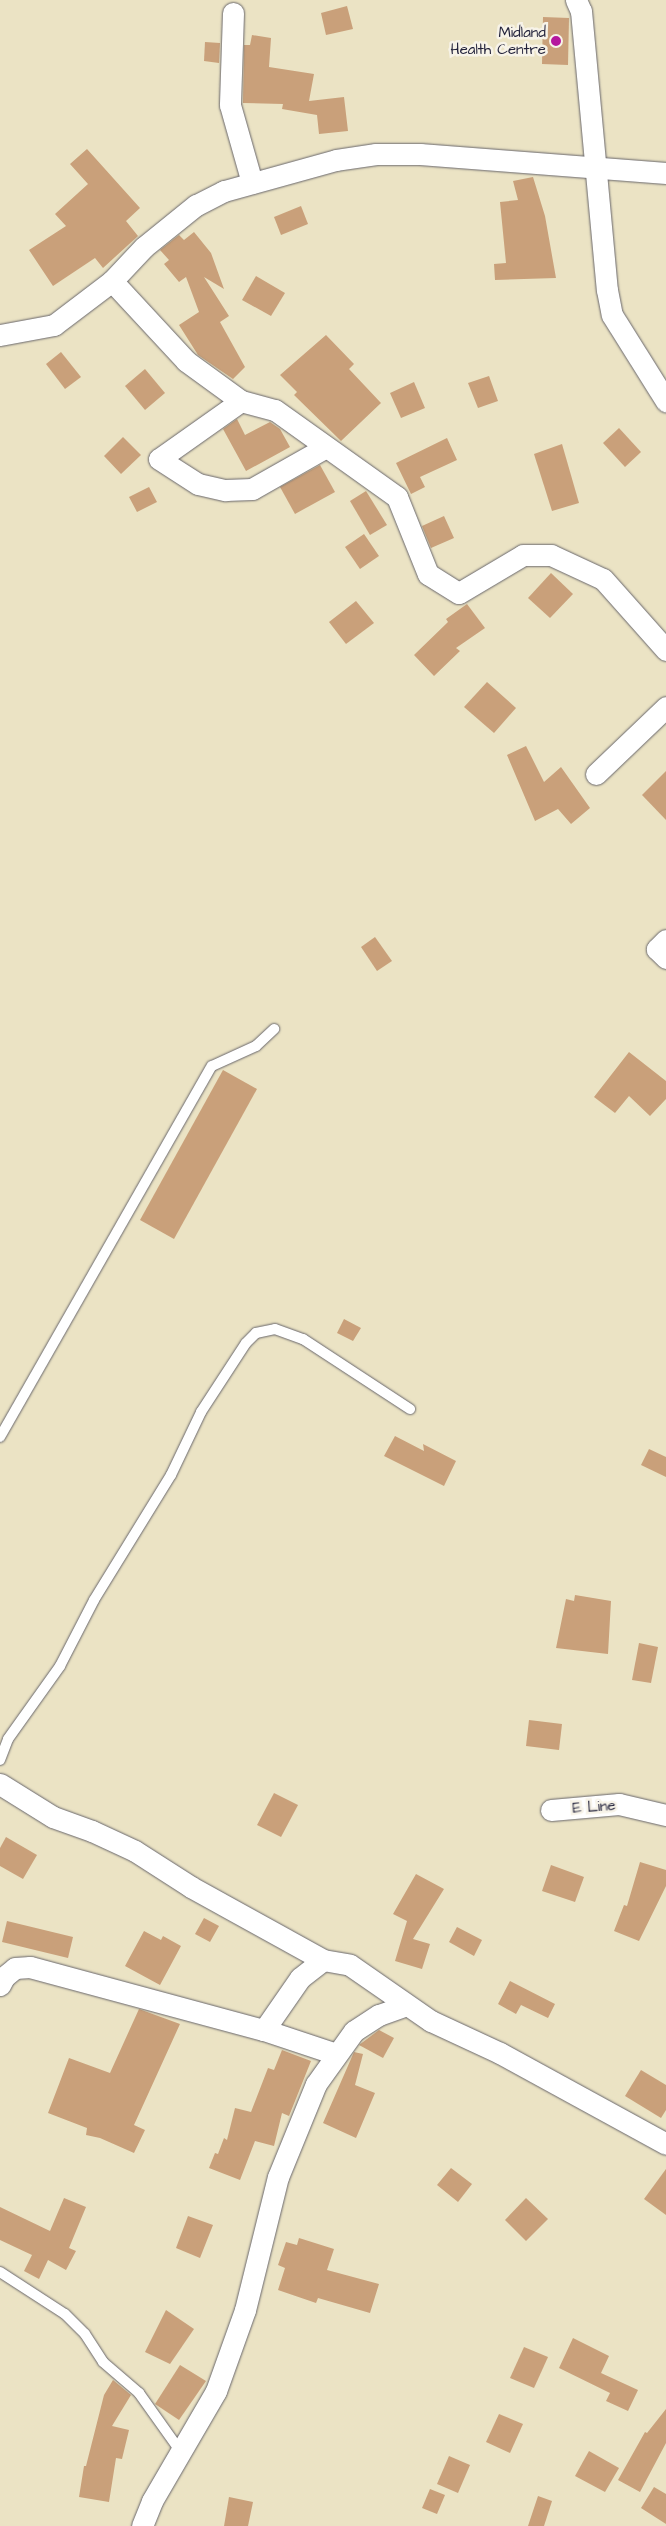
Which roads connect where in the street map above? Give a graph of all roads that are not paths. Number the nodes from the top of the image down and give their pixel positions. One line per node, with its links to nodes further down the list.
1 (576, 0): 3 (street)
2 (233, 13): 5 (street)
3 (595, 169): 4 (street); 5 (street); 9 (street)
4 (666, 173)
5 (252, 183): 6 (street)
6 (112, 281): 7 (street); 8 (street)
7 (0, 335)
8 (241, 401): 10 (street); 10 (street)
9 (666, 401)
10 (326, 446): 11 (street)
11 (666, 650)
12 (666, 707): 13 (street)
13 (596, 774)
14 (666, 940): 15 (street)
15 (666, 958)
16 (274, 1029): 18 (lane)
17 (410, 1409): 19 (lane)
18 (0, 1437)
19 (0, 1760)
20 (0, 1775): 21 (lane)
21 (0, 1784): 24 (street)
22 (551, 1810): 23 (street, E Line)
23 (666, 1815)
24 (323, 1960): 26 (street); 27 (street)
25 (0, 1985): 27 (street)
26 (406, 2005): 28 (street); 29 (street)
27 (264, 2030): 28 (street)
28 (336, 2054): 31 (street)
29 (666, 2144)
30 (0, 2272): 31 (lane)
31 (182, 2453): 32 (street)
32 (142, 2526)

